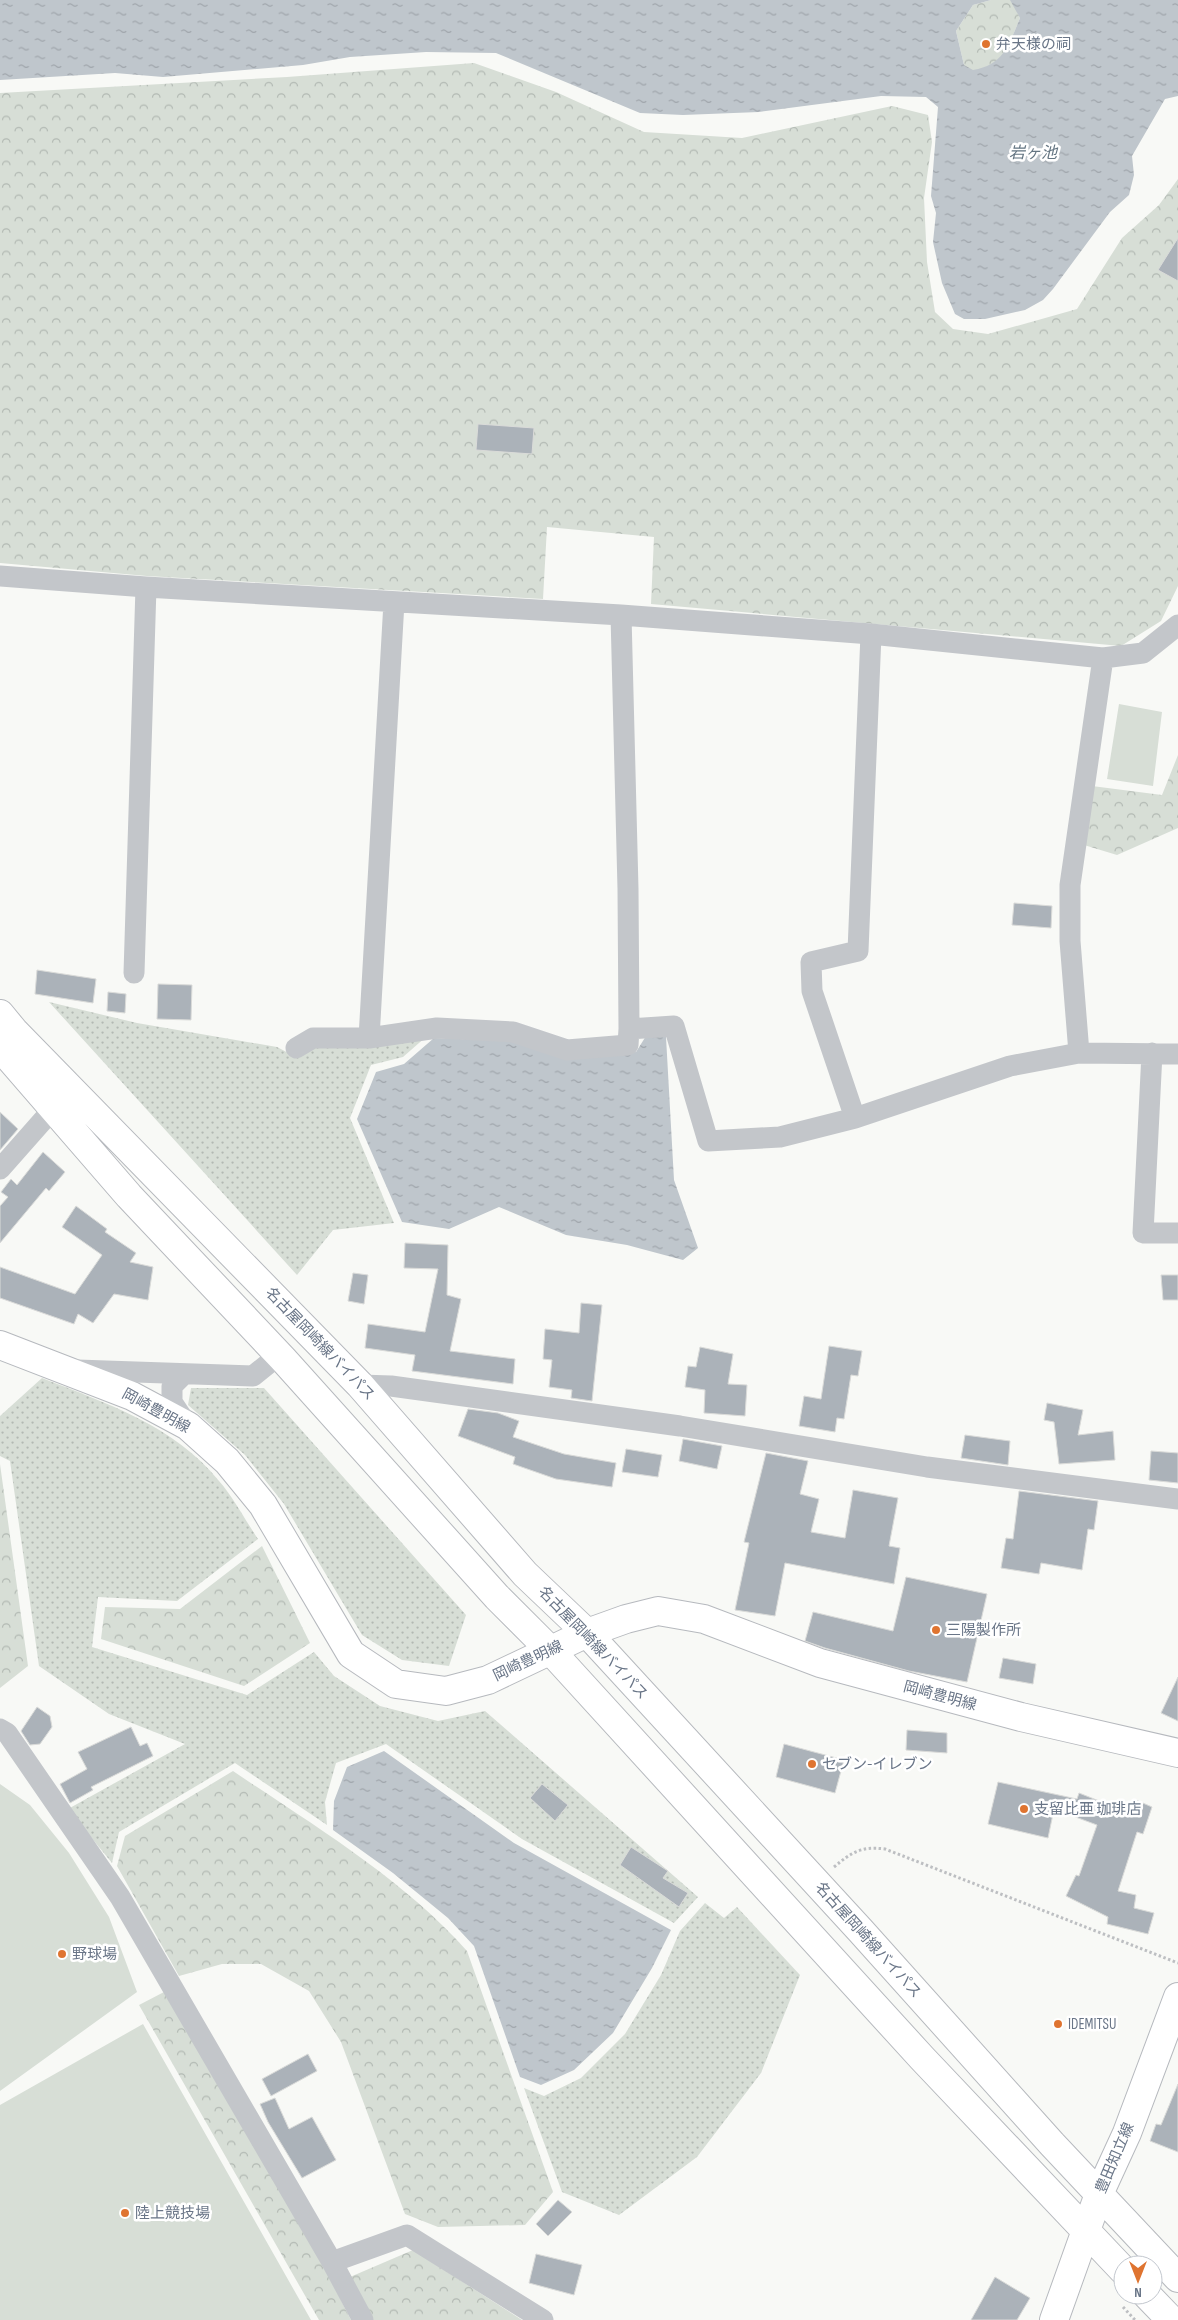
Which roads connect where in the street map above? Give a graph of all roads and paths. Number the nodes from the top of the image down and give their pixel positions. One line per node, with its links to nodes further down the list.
1 (0, 576): 2 (street)
2 (146, 587): 3 (street); 8 (street)
3 (394, 602): 4 (street); 11 (street)
4 (621, 615): 6 (street); 10 (street)
5 (1178, 625): 7 (street)
6 (871, 634): 7 (street); 18 (street)
7 (1103, 658): 14 (street)
8 (134, 973)
9 (0, 1014): 25 (main road, 名古屋岡崎線バイパス)
10 (629, 1029): 11 (street); 18 (street)
11 (369, 1038): 13 (street)
12 (0, 1047): 17 (main road)
13 (296, 1048)
14 (1079, 1053): 15 (street); 18 (street)
15 (1152, 1053): 16 (street); 20 (street)
16 (1178, 1054)
17 (53, 1108): 19 (street); 22 (main road)
18 (855, 1118)
19 (0, 1169)
20 (1178, 1233)
21 (0, 1345): 23 (main road, 岡崎豊明線)
22 (279, 1355): 24 (street); 29 (main road)
23 (67, 1370): 24 (street); 26 (main road, 岡崎豊明線)
24 (184, 1374): 26 (street)
25 (360, 1384): 27 (street); 28 (main road, 名古屋岡崎線バイパス)
26 (188, 1426): 29 (main road, 岡崎豊明線)
27 (1178, 1499)
28 (587, 1633): 29 (main road, 岡崎豊明線); 31 (main road, 岡崎豊明線); 32 (main road, 名古屋岡崎線バイパス)
29 (551, 1651): 36 (main road)
30 (0, 1729): 38 (street)
31 (1178, 1753)
32 (816, 1883): 33 (path); 35 (main road, 名古屋岡崎線バイパス)
33 (1178, 1963)
34 (1178, 1997): 35 (main road, 豊田知立線)
35 (1099, 2194): 36 (main road, 豊田知立線); 39 (main road, 名古屋岡崎線バイパス)
36 (1085, 2231): 37 (main road); 42 (main road, 豊田知立線)
37 (1113, 2260)
38 (332, 2262): 43 (street); 44 (street)
39 (1178, 2278)
40 (1135, 2305): 45 (path)
41 (1143, 2305): 46 (main road)
42 (1053, 2319)
43 (363, 2320)
44 (543, 2320)
45 (1135, 2320)
46 (1171, 2320)

